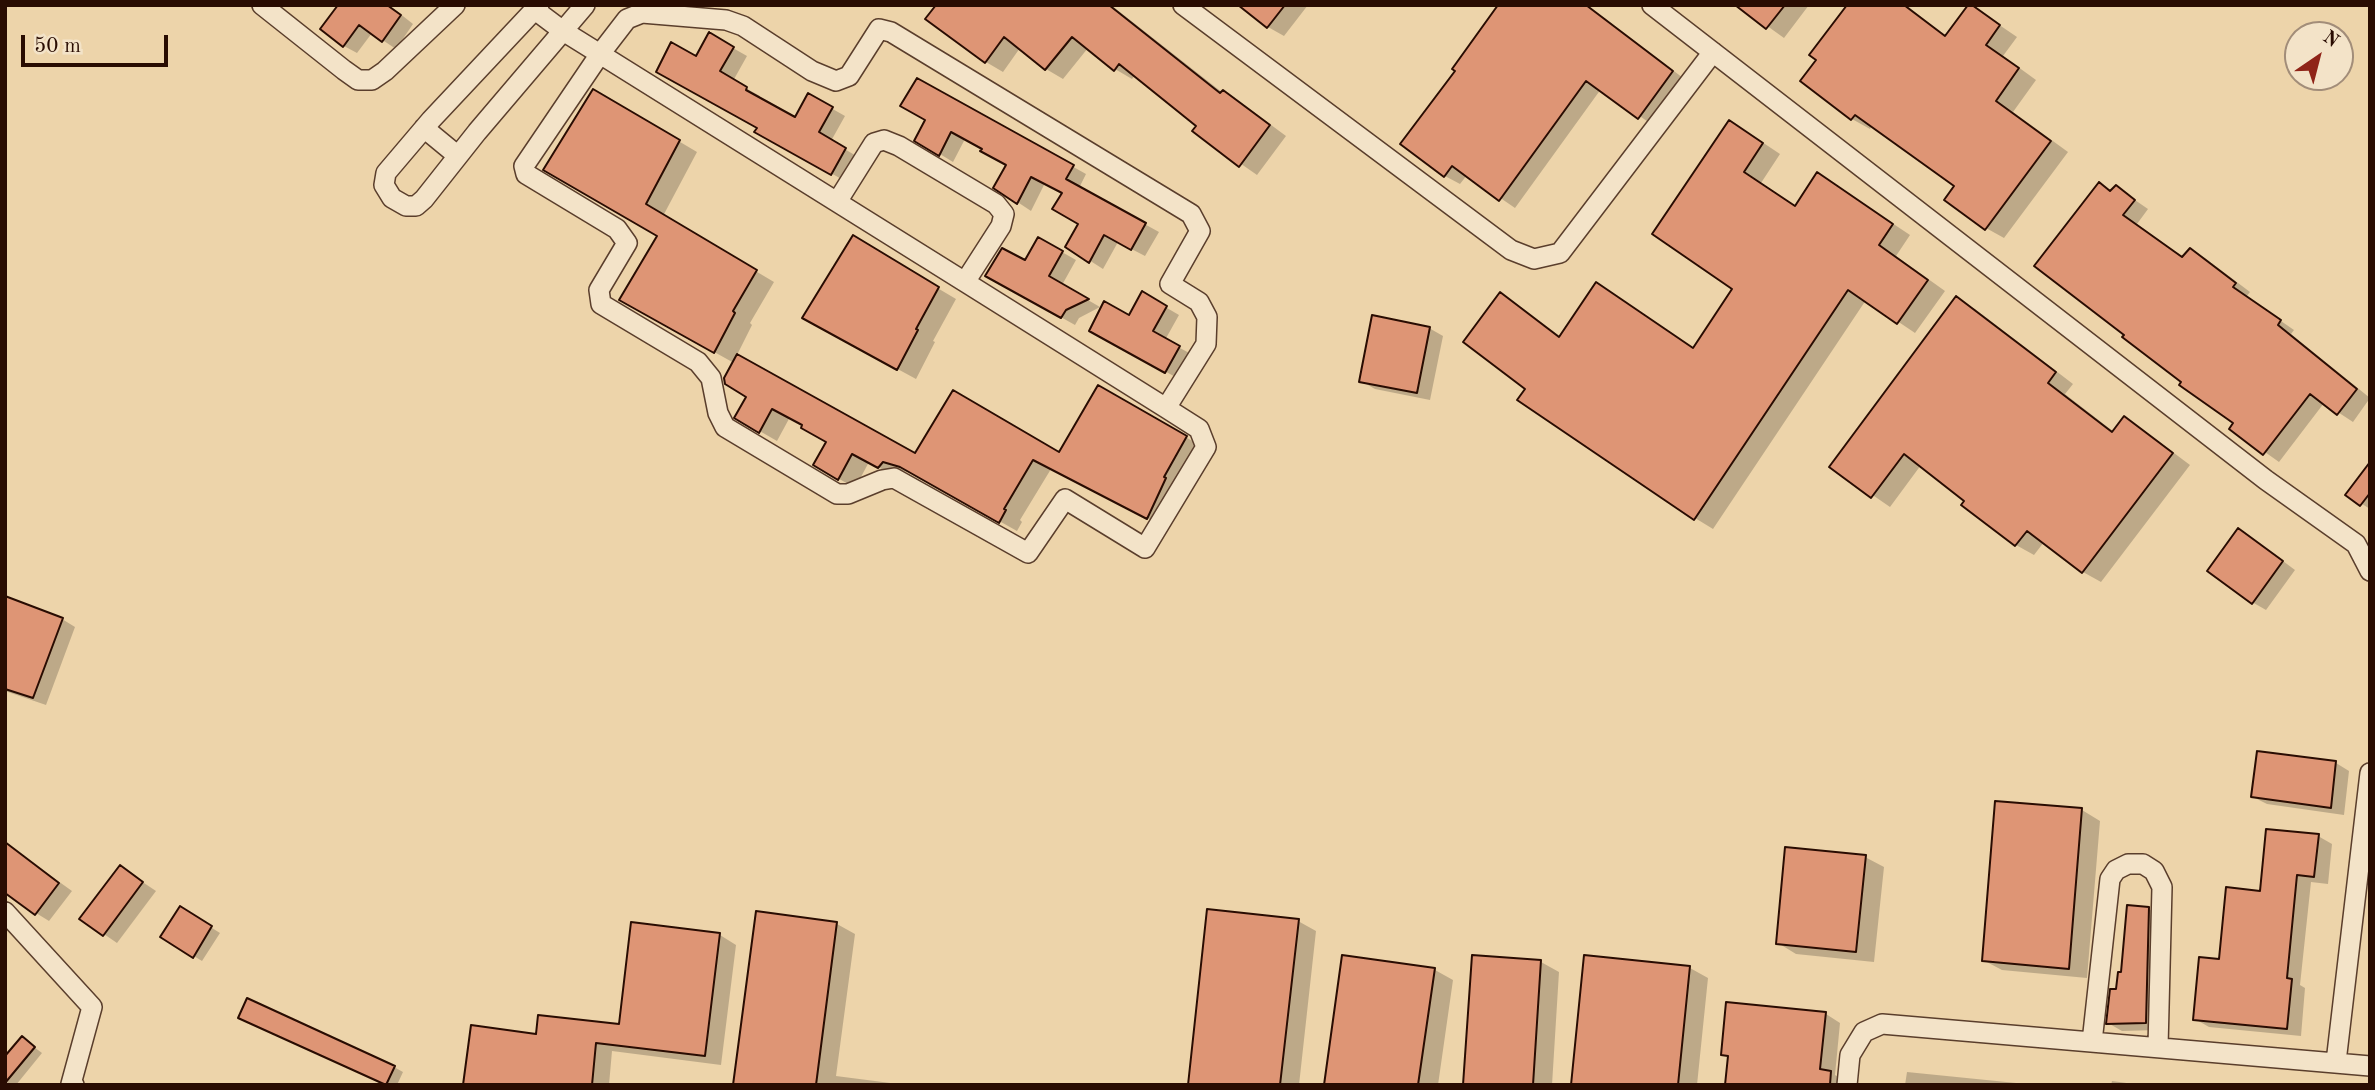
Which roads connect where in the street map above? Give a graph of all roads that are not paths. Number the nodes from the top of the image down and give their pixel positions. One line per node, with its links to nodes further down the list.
1 (262, 5): 5 (street)
2 (585, 5): 7 (street)
3 (1183, 5): 8 (street)
4 (1653, 5): 8 (street)
5 (451, 6)
6 (537, 7): 7 (street); 10 (street)
7 (563, 31): 9 (street); 11 (street)
8 (1713, 52): 15 (street)
9 (600, 54): 12 (street); 14 (street); 14 (street)
10 (424, 128): 11 (street); 11 (street)
11 (458, 156)
12 (836, 202): 13 (street); 13 (street)
13 (965, 282): 14 (street)
14 (1166, 408)
15 (2370, 571)
16 (2370, 772): 20 (street)
17 (5, 912): 22 (street)
18 (2092, 1042): 19 (street); 19 (street); 23 (street)
19 (2158, 1047): 20 (street)
20 (2336, 1062): 21 (street)
21 (2370, 1066)
22 (74, 1085)
23 (1847, 1085)

